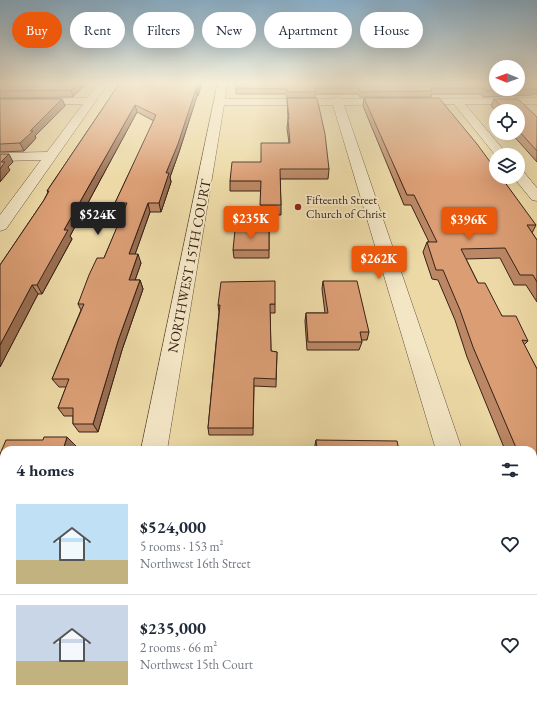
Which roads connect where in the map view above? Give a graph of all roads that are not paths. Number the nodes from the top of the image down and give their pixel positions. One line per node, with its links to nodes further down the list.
1 (81, 115): 6 (street)
2 (218, 115): 11 (street, NORTHWEST 15TH COURT)
3 (342, 115): 12 (street)
4 (469, 115): 5 (street)
5 (496, 148)
6 (52, 156): 7 (street); 10 (street)
7 (0, 157)
8 (525, 182): 9 (street)
9 (537, 197)
10 (0, 226)
11 (155, 446)
12 (448, 446)

